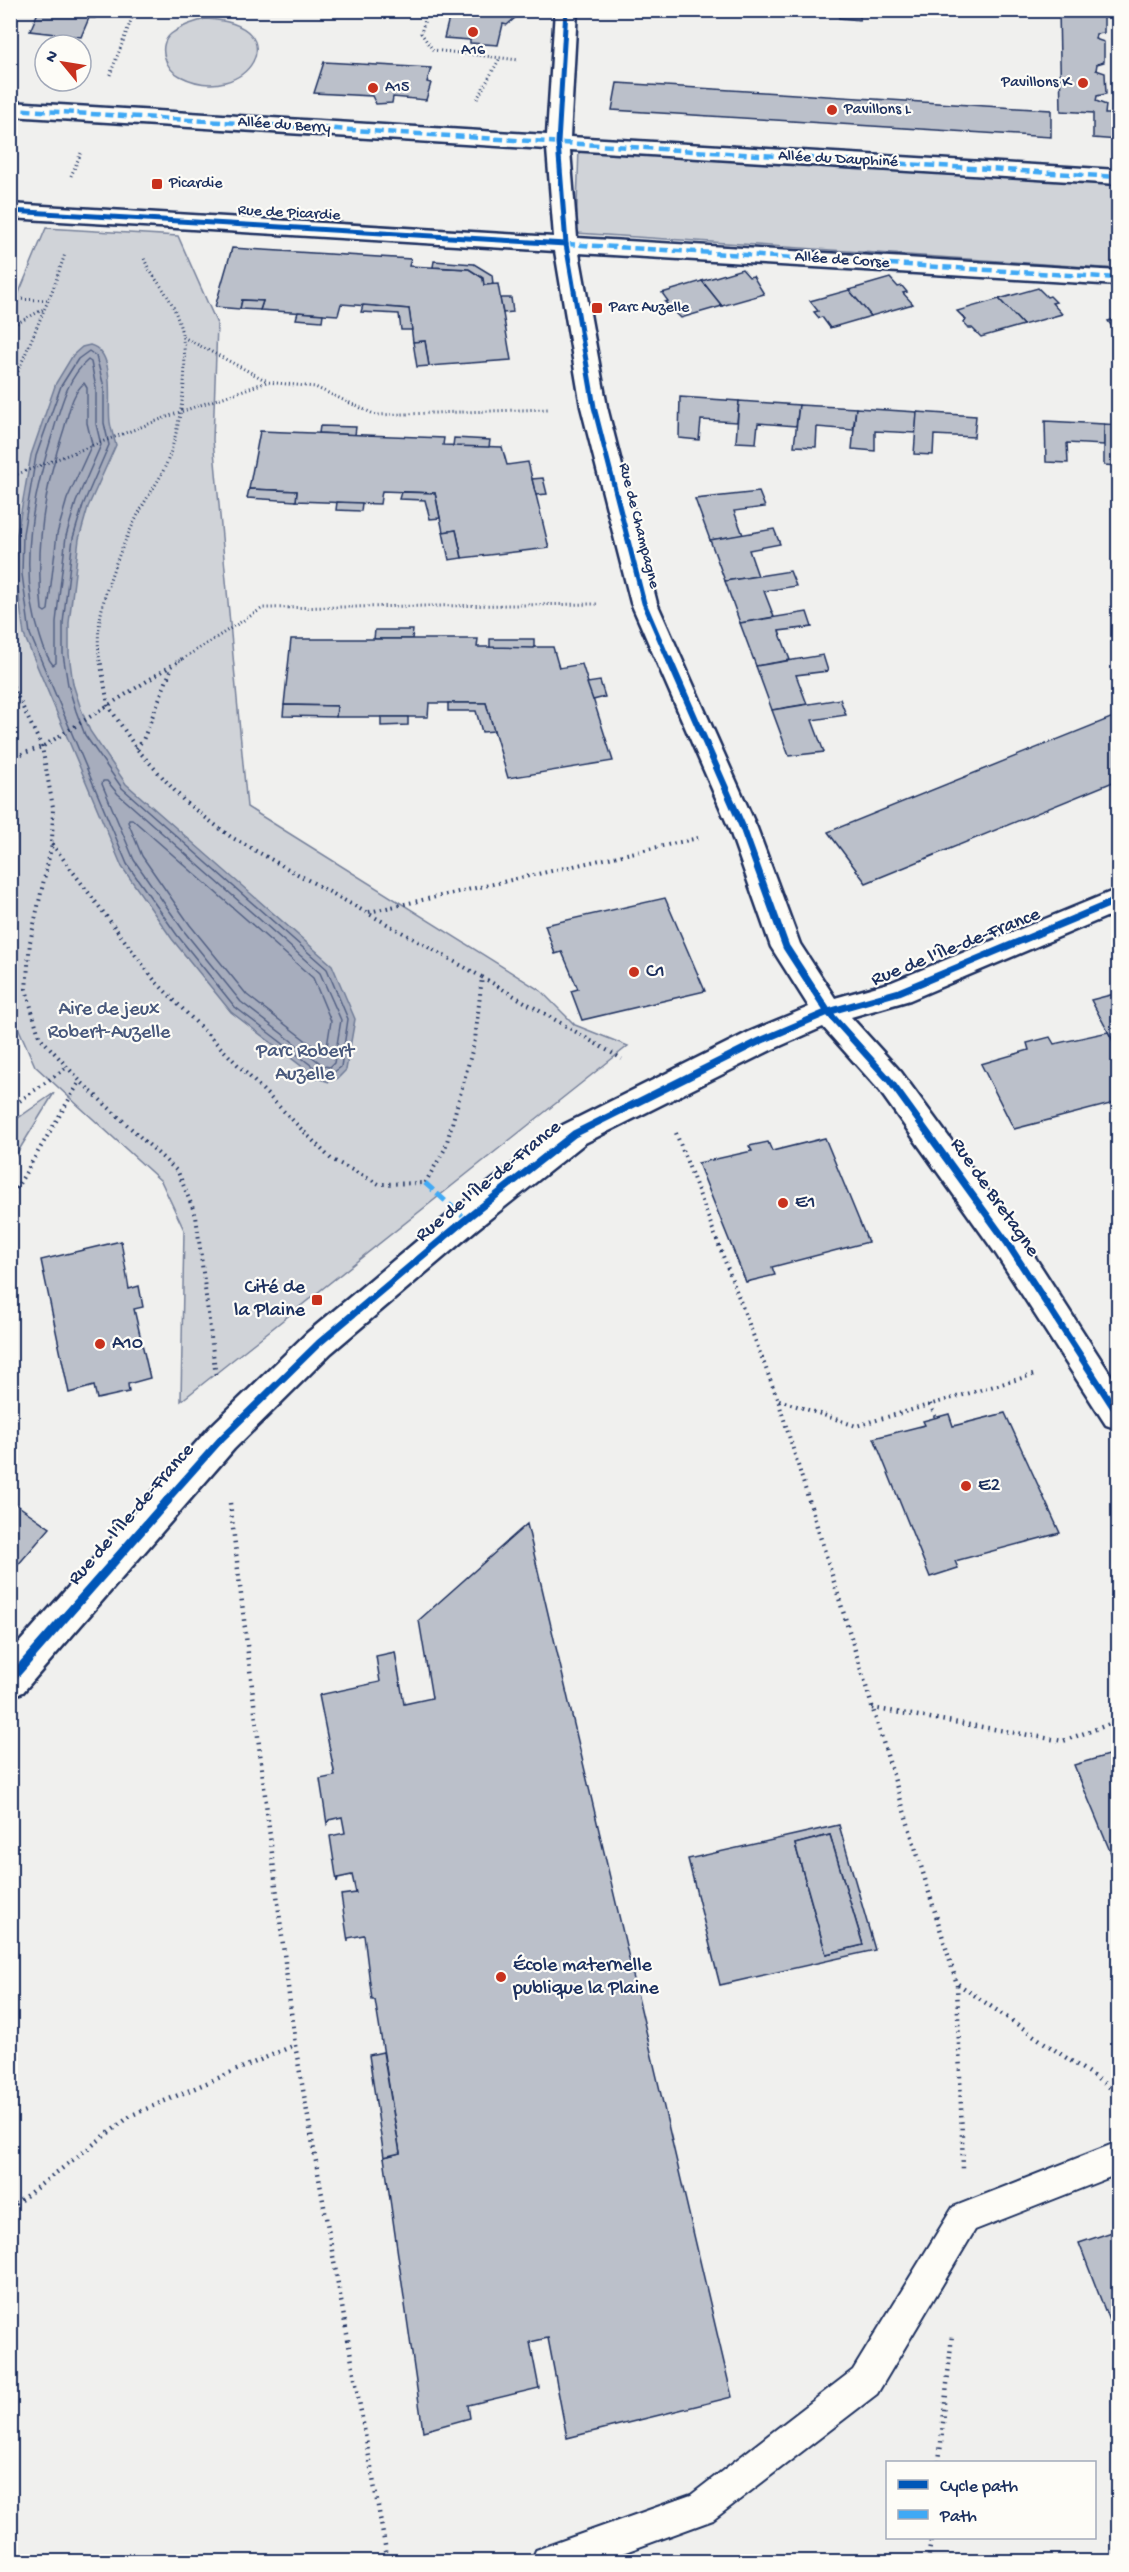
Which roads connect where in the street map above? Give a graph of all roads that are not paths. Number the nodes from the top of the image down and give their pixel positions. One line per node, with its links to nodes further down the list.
1 (566, 10): 3 (street, Rue de Champagne)
2 (10, 109): 3 (street, Allée du Berry)
3 (558, 143): 4 (street, Allée du Dauphiné); 6 (street, Rue de Champagne)
4 (1119, 177)
5 (10, 211): 6 (street, Rue de Picardie)
6 (566, 244): 7 (street, Allée de Corse); 9 (street, Rue de Champagne)
7 (1119, 278)
8 (1119, 900): 9 (street, Rue de l'Île-de-France)
9 (828, 1012): 10 (street, Rue de Bretagne); 11 (street, Rue de l'Île-de-France)
10 (1119, 1414)
11 (10, 1680)
12 (1119, 2158): 13 (lane)
13 (548, 2562)

